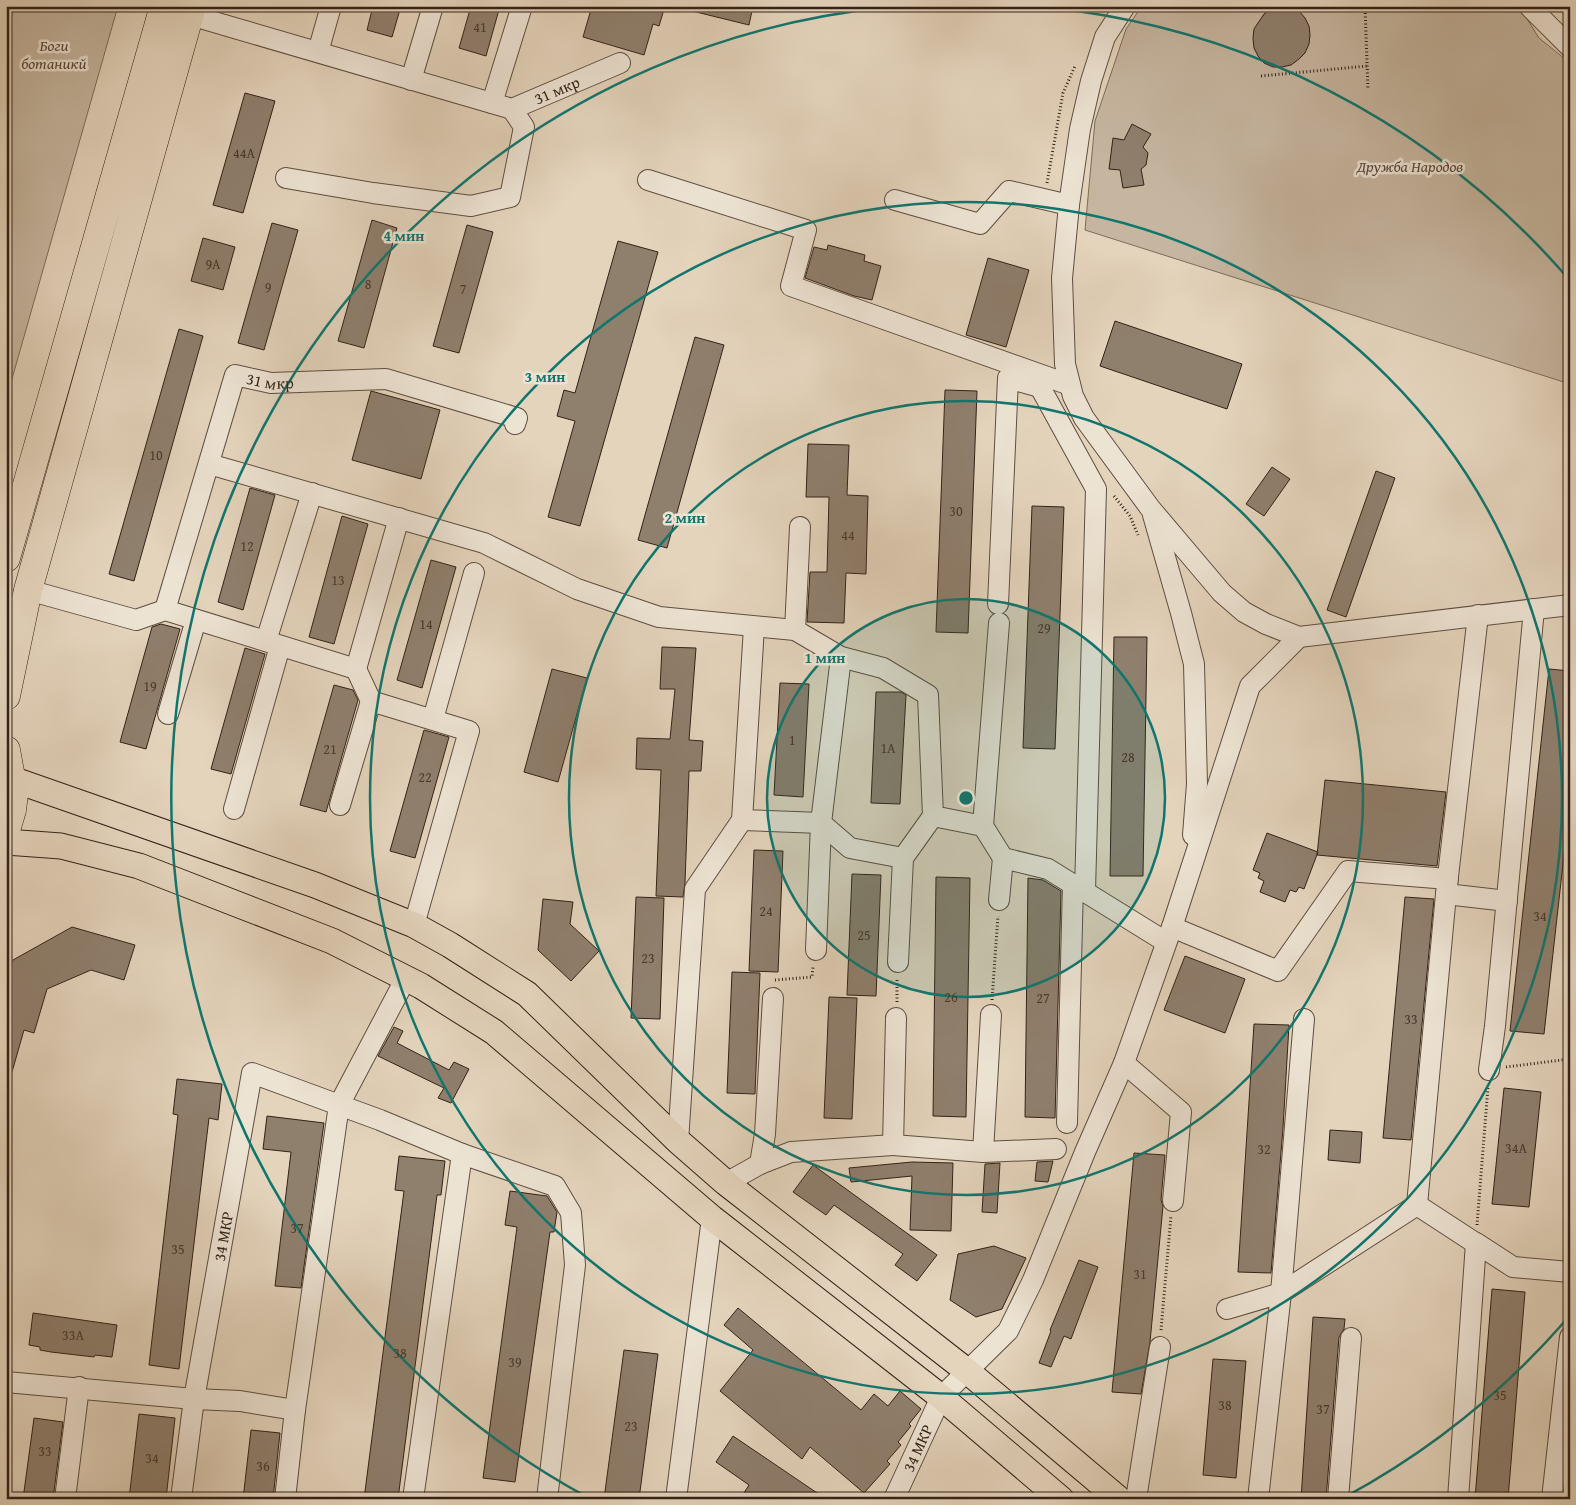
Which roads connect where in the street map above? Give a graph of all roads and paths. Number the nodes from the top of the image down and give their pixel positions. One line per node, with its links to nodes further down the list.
1 (164, 6): 30 (highway)
2 (331, 6): 10 (street)
3 (433, 6): 14 (street)
4 (522, 6): 16 (street)
5 (1125, 6): 21 (street)
6 (1365, 6): 12 (path)
7 (1529, 6): 9 (street)
8 (192, 9): 10 (street, 31 мкр); 32 (highway)
9 (1570, 47)
10 (318, 52): 14 (street, 31 мкр)
11 (620, 63): 17 (street, 31 мкр)
12 (1367, 66): 13 (path); 15 (path)
13 (1261, 76)
14 (412, 80): 16 (street, 31 мкр)
15 (1368, 90)
16 (492, 103): 17 (street, 31 мкр)
17 (512, 109): 18 (street)
18 (286, 178)
19 (648, 180): 23 (street)
20 (895, 200): 21 (street)
21 (1069, 204): 23 (street)
22 (1040, 387): 23 (street); 55 (street); 61 (street)
23 (1071, 390): 27 (street)
24 (516, 421): 25 (street, 31 мкр)
25 (209, 464): 26 (street); 35 (street, 31 мкр)
26 (312, 493): 28 (street); 41 (street)
27 (1150, 508): 40 (street); 65 (street)
28 (399, 518): 38 (street); 43 (street)
29 (800, 528): 39 (street)
30 (6, 558)
31 (474, 573): 47 (street)
32 (28, 590): 35 (street); 44 (highway)
33 (1570, 605): 34 (street)
34 (1534, 609): 36 (street); 63 (street)
35 (165, 610): 37 (street)
36 (1478, 615): 40 (street); 60 (street)
37 (196, 620): 41 (street); 46 (street)
38 (754, 627): 39 (street); 53 (street)
39 (795, 630): 42 (street)
40 (1299, 637): 65 (street)
41 (273, 644): 43 (street); 51 (street)
42 (841, 657): 52 (street); 54 (street)
43 (356, 669): 45 (street)
44 (6, 696)
45 (371, 701): 47 (street); 50 (street)
46 (168, 714)
47 (433, 719): 64 (street)
48 (6, 750): 49 (highway)
49 (9, 778): 56 (highway); 64 (main road)
50 (340, 805)
51 (234, 809)
52 (933, 816): 55 (street); 58 (street)
53 (742, 820): 54 (street); 78 (street)
54 (821, 824): 58 (street); 66 (street)
55 (983, 826): 59 (street)
56 (6, 830)
57 (6, 842): 68 (main road)
58 (903, 858): 67 (street)
59 (1002, 858): 61 (street); 62 (street)
60 (1447, 886): 63 (street); 65 (street); 86 (street)
61 (1079, 888): 65 (street); 77 (street)
62 (999, 900): 70 (path)
63 (1507, 901): 75 (street)
64 (414, 925): 78 (main road)
65 (1169, 935): 74 (street, 34 МКР)
66 (816, 950): 69 (path)
67 (898, 962): 71 (path)
68 (406, 978): 76 (street); 87 (main road)
69 (774, 998): 83 (street)
70 (991, 1015): 81 (street)
71 (896, 1018): 79 (street)
72 (1304, 1019): 90 (street)
73 (1570, 1058): 75 (path)
74 (1124, 1063): 85 (street); 95 (street, 34 МКР)
75 (1489, 1070): 88 (path)
76 (339, 1105): 82 (street); 99 (street, 34 МКР); 100 (street)
77 (1067, 1123)
78 (678, 1141): 84 (main road)
79 (893, 1145): 81 (street); 83 (street)
80 (1056, 1149): 81 (street)
81 (982, 1152)
82 (462, 1154): 104 (street); 105 (street)
83 (760, 1164): 84 (street)
84 (726, 1183): 95 (main road)
85 (1173, 1201): 94 (path)
86 (1416, 1205): 88 (street); 90 (street)
87 (712, 1218): 98 (main road); 106 (street)
88 (1476, 1243): 89 (street); 113 (street)
89 (1570, 1272)
90 (1281, 1293): 91 (street); 111 (street)
91 (1228, 1309)
92 (1570, 1337): 114 (street)
93 (1351, 1338): 112 (street)
94 (1160, 1347): 110 (street)
95 (967, 1371): 98 (street, 34 МКР); 109 (main road)
96 (6, 1382): 97 (street)
97 (79, 1387): 99 (street); 101 (street)
98 (941, 1398): 107 (street, 34 МКР); 108 (main road)
99 (194, 1399): 100 (street); 102 (street, 34 МКР)
100 (295, 1410): 103 (street)
101 (65, 1499)
102 (181, 1499)
103 (285, 1499)
104 (413, 1499)
105 (547, 1499)
106 (676, 1499)
107 (894, 1499)
108 (1062, 1499)
109 (1119, 1499)
110 (1136, 1499)
111 (1258, 1499)
112 (1338, 1499)
113 (1458, 1499)
114 (1552, 1499)

